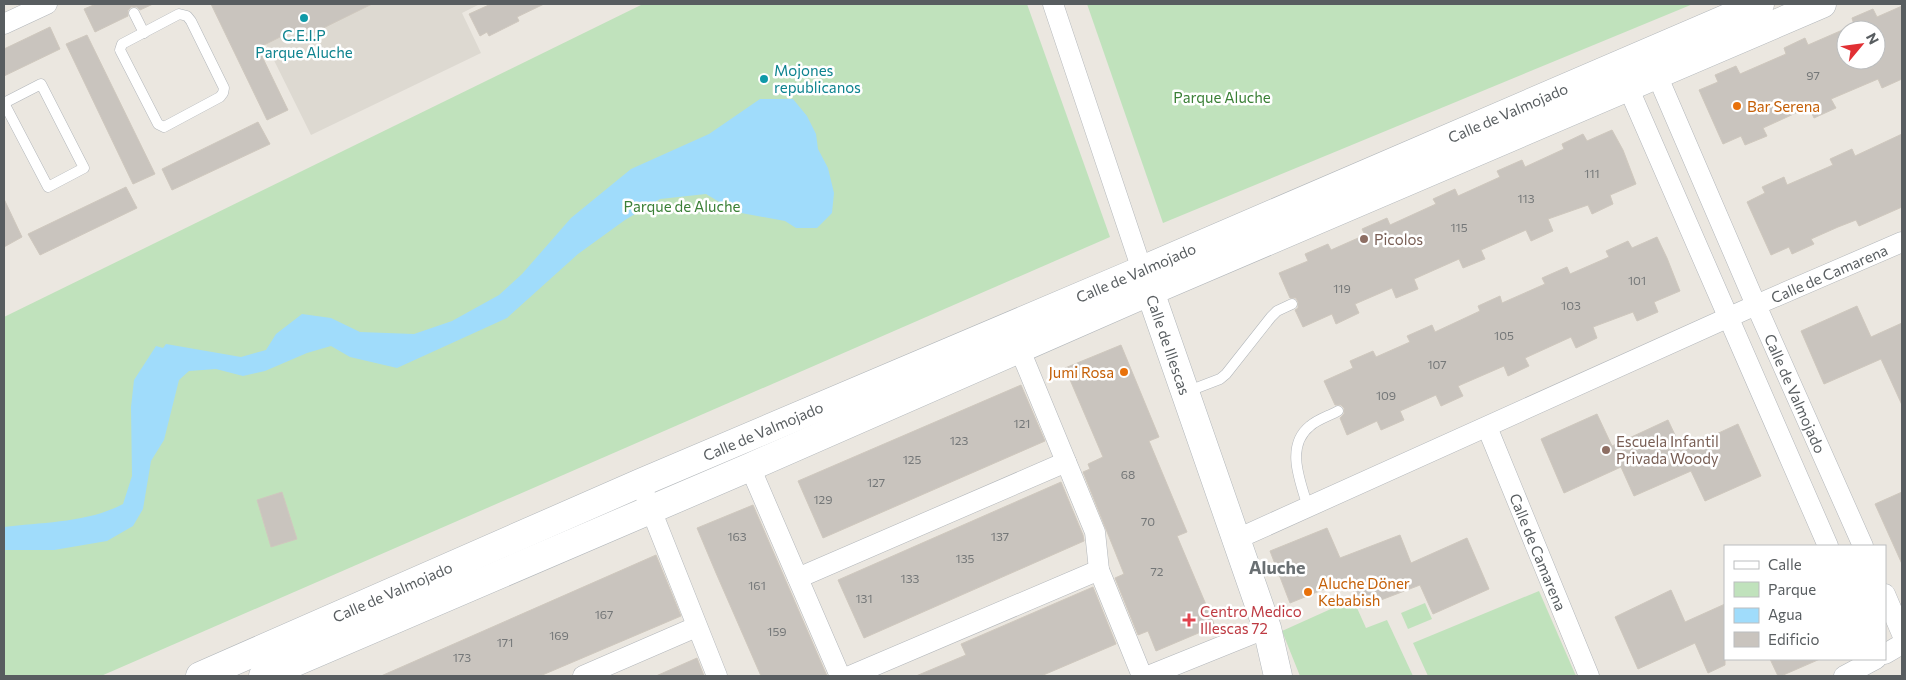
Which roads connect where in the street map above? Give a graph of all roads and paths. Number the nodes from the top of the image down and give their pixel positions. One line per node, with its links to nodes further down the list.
1 (47, 4): 6 (street)
2 (1052, 4): 13 (street, Calle de Illescas)
3 (1760, 4): 8 (street, Calle de Valmojado)
4 (1822, 4): 9 (street, Calle de Valmojado)
5 (134, 13): 7 (lane)
6 (4, 24)
7 (144, 33): 7 (lane)
8 (1631, 60): 9 (street); 13 (street, Calle de Valmojado)
9 (1657, 75): 10 (street, Calle de Valmojado); 15 (street, Calle de Valmojado)
10 (1628, 87): 13 (street, Calle de Valmojado); 16 (street, Calle de Valmojado)
11 (4, 103): 11 (lane)
12 (1902, 242): 15 (street, Calle de Camarena)
13 (1146, 281): 17 (street, Calle de Valmojado); 18 (street, Calle de Illescas); 23 (street, Calle de Valmojado)
14 (1292, 304): 18 (lane)
15 (1756, 305): 16 (street, Calle de Camarena); 28 (street, Calle de Valmojado)
16 (1729, 318): 20 (street); 27 (street, Calle de Valmojado)
17 (1020, 350): 21 (street); 22 (street, Calle de Valmojado)
18 (1185, 393): 26 (street, Calle de Illescas)
19 (1338, 411): 24 (lane)
20 (1487, 427): 24 (street); 47 (street, Calle de Camarena)
21 (1066, 462): 29 (street); 30 (street)
22 (750, 467): 25 (street, Calle de Valmojado); 30 (street, Calle de Valmojado)
23 (640, 483): 25 (street); 39 (street, Calle de Valmojado)
24 (1308, 507): 26 (street)
25 (652, 510): 32 (street); 38 (street, Calle de Valmojado)
26 (1237, 539): 33 (street, Calle de Illescas)
27 (1828, 545)
28 (1863, 545)
29 (1098, 570): 43 (street); 44 (street)
30 (798, 578): 42 (street, Calle de Valmojado)
31 (1886, 596): 34 (street)
32 (696, 627): 40 (street); 41 (street)
33 (1267, 628): 45 (street); 46 (street, Calle de Illescas)
34 (1902, 634)
35 (1902, 644): 36 (street)
36 (1886, 653)
37 (1874, 660): 48 (street)
38 (280, 673)
39 (200, 676)
40 (584, 676)
41 (717, 676)
42 (840, 676)
43 (850, 676)
44 (1142, 676)
45 (1148, 676)
46 (1278, 676)
47 (1589, 676)
48 (1844, 676)

